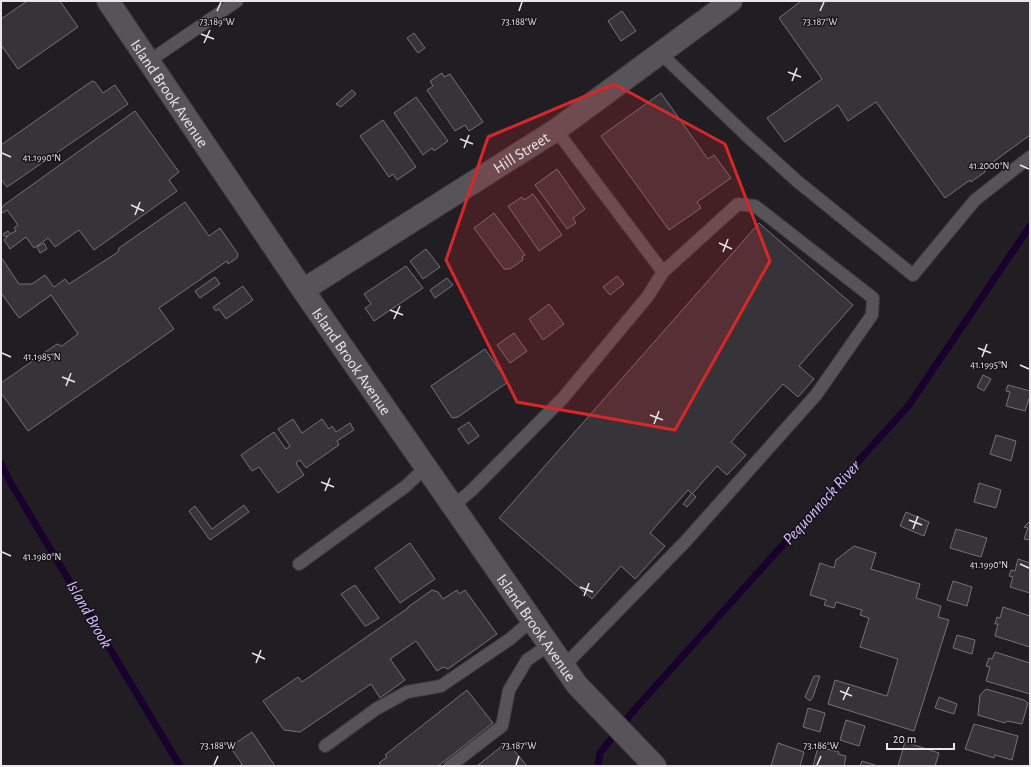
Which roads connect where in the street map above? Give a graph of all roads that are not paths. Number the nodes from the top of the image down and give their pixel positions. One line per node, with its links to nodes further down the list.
1 (108, 1): 5 (street, Island Brook Avenue)
2 (237, 1): 5 (lane)
3 (731, 1): 4 (street, Hill Street)
4 (660, 53): 6 (street, Hill Street); 7 (lane)
5 (149, 61): 9 (street, Island Brook Avenue)
6 (556, 130): 8 (lane); 9 (street, Hill Street)
7 (1030, 157)
8 (663, 272): 11 (lane); 15 (lane)
9 (303, 290): 10 (street, Island Brook Avenue)
10 (426, 466): 11 (street, Island Brook Avenue); 12 (lane)
11 (453, 506): 13 (street, Island Brook Avenue)
12 (299, 564)
13 (532, 620): 14 (street, Island Brook Avenue); 16 (lane)
14 (549, 645): 15 (street, Island Brook Avenue); 17 (lane)
15 (564, 666): 18 (street, Island Brook Avenue)
16 (325, 746)
17 (450, 766)
18 (655, 766)

